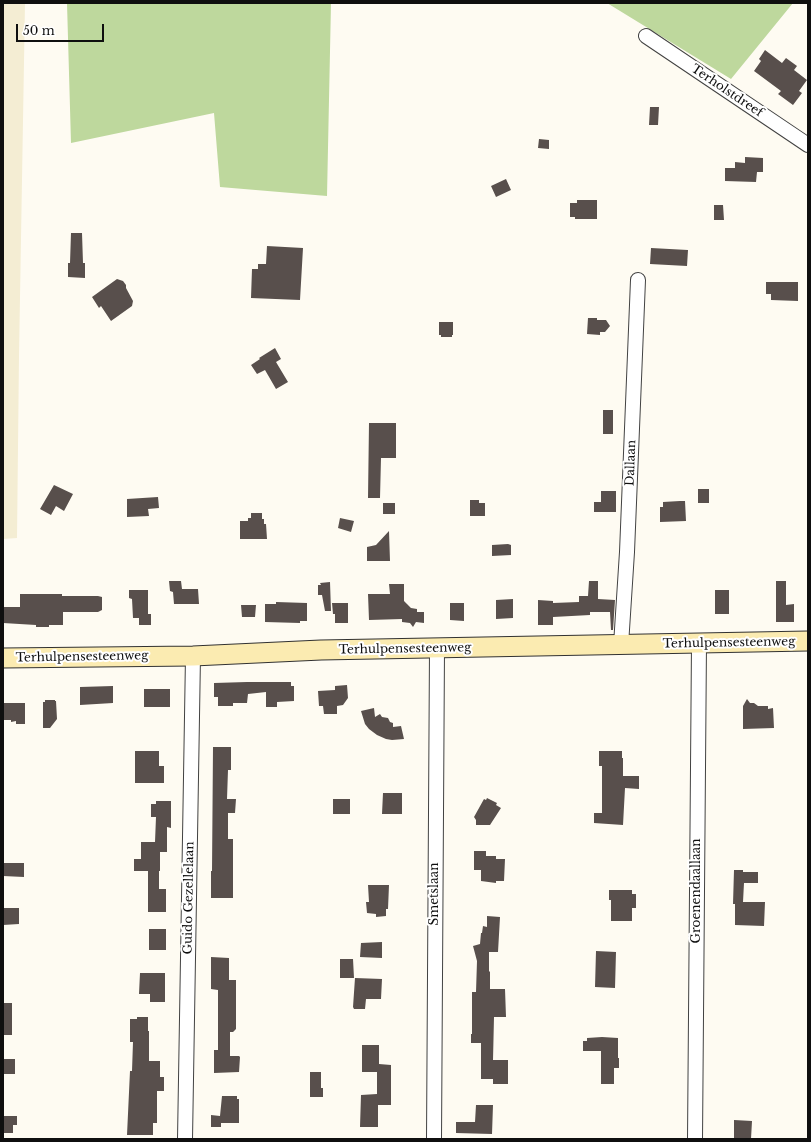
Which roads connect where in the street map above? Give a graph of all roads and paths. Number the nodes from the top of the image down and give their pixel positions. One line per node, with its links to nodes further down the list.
1 (646, 36): 2 (street, Terholstdreef)
2 (808, 145)
3 (638, 280): 6 (street, Dallaan)
4 (808, 641): 5 (main road, Terhulpensesteenweg)
5 (699, 643): 6 (main road, Terhulpensesteenweg); 12 (street, Groenendaallaan)
6 (621, 645): 7 (main road, Terhulpensesteenweg)
7 (437, 649): 8 (main road, Terhulpensesteenweg); 11 (street, Smetslaan)
8 (193, 656): 9 (main road, Terhulpensesteenweg); 10 (street, Guido Gezellelaan)
9 (3, 658)
10 (185, 1139)
11 (434, 1139)
12 (695, 1139)

